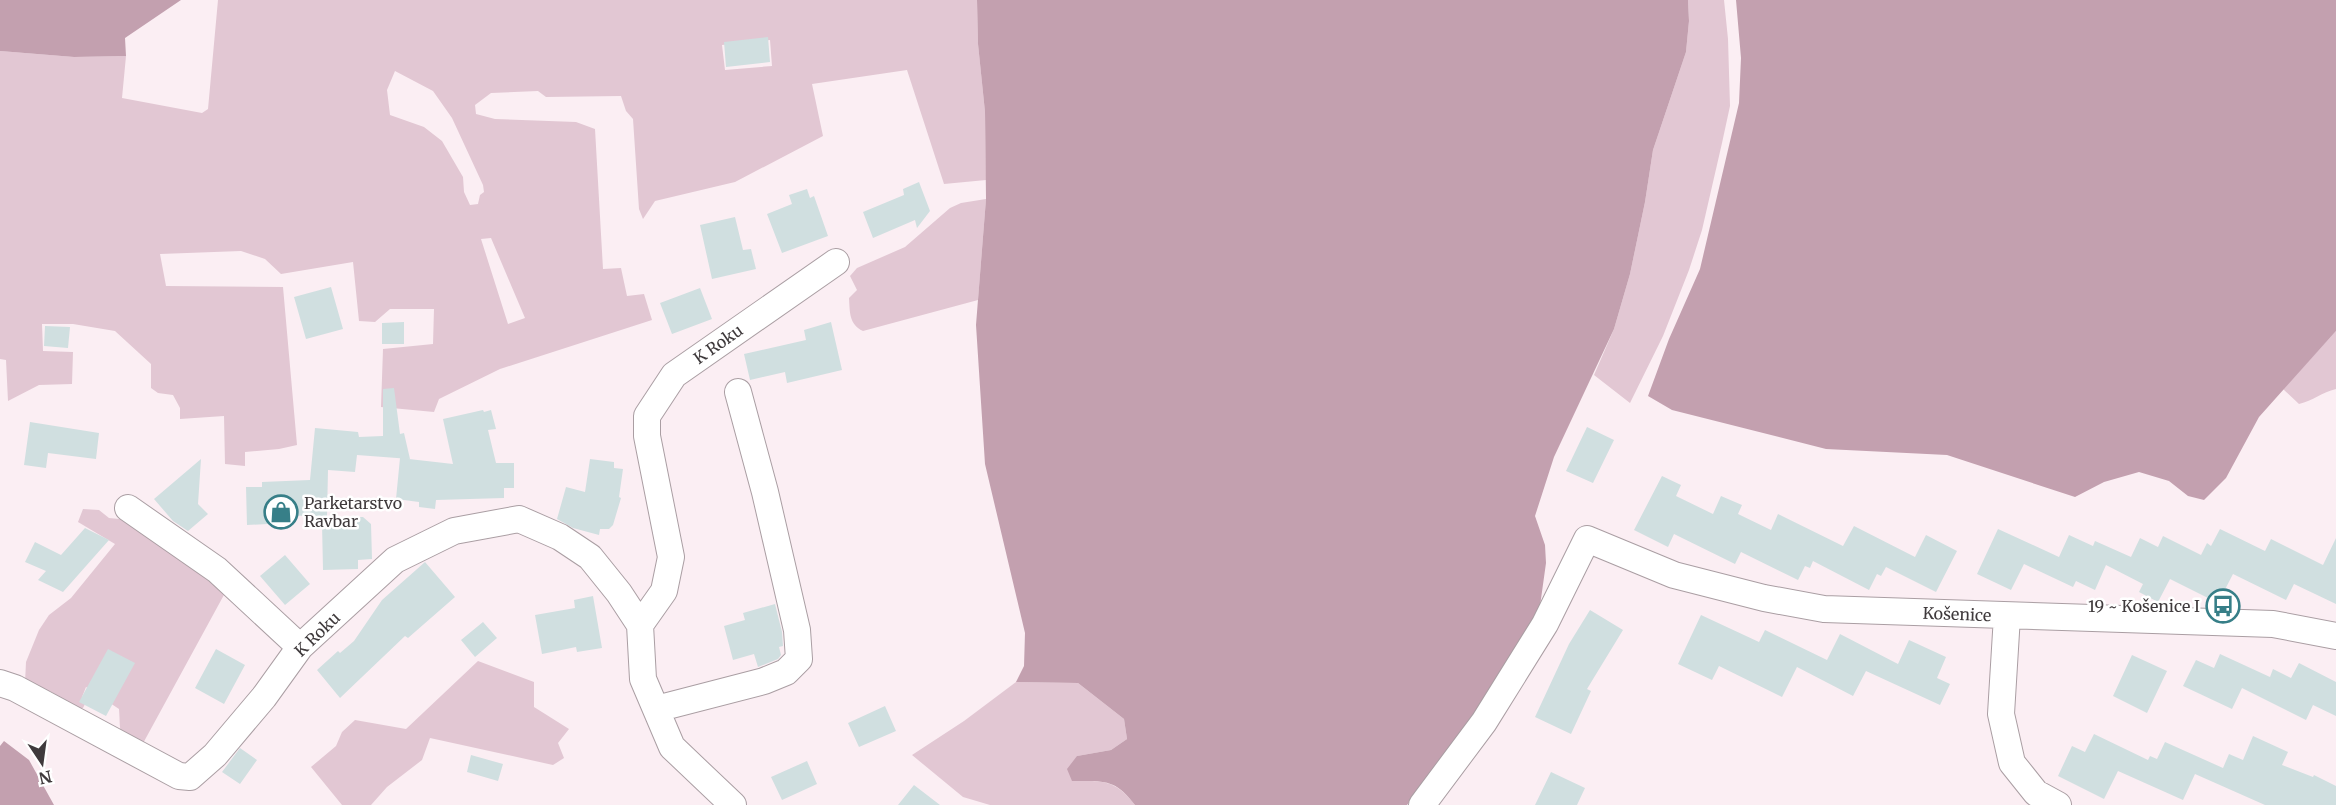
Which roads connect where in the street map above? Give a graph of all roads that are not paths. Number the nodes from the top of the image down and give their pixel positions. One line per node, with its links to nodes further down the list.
1 (836, 262): 5 (street, K Roku)
2 (738, 392): 9 (street)
3 (128, 508): 7 (street)
4 (2007, 616): 6 (street, Košenice); 11 (street, Košenice); 12 (street)
5 (640, 625): 7 (street, K Roku); 9 (street)
6 (2336, 636)
7 (300, 647): 8 (street, K Roku)
8 (0, 683)
9 (656, 709): 10 (street)
10 (733, 805)
11 (1422, 805)
12 (2058, 805)

